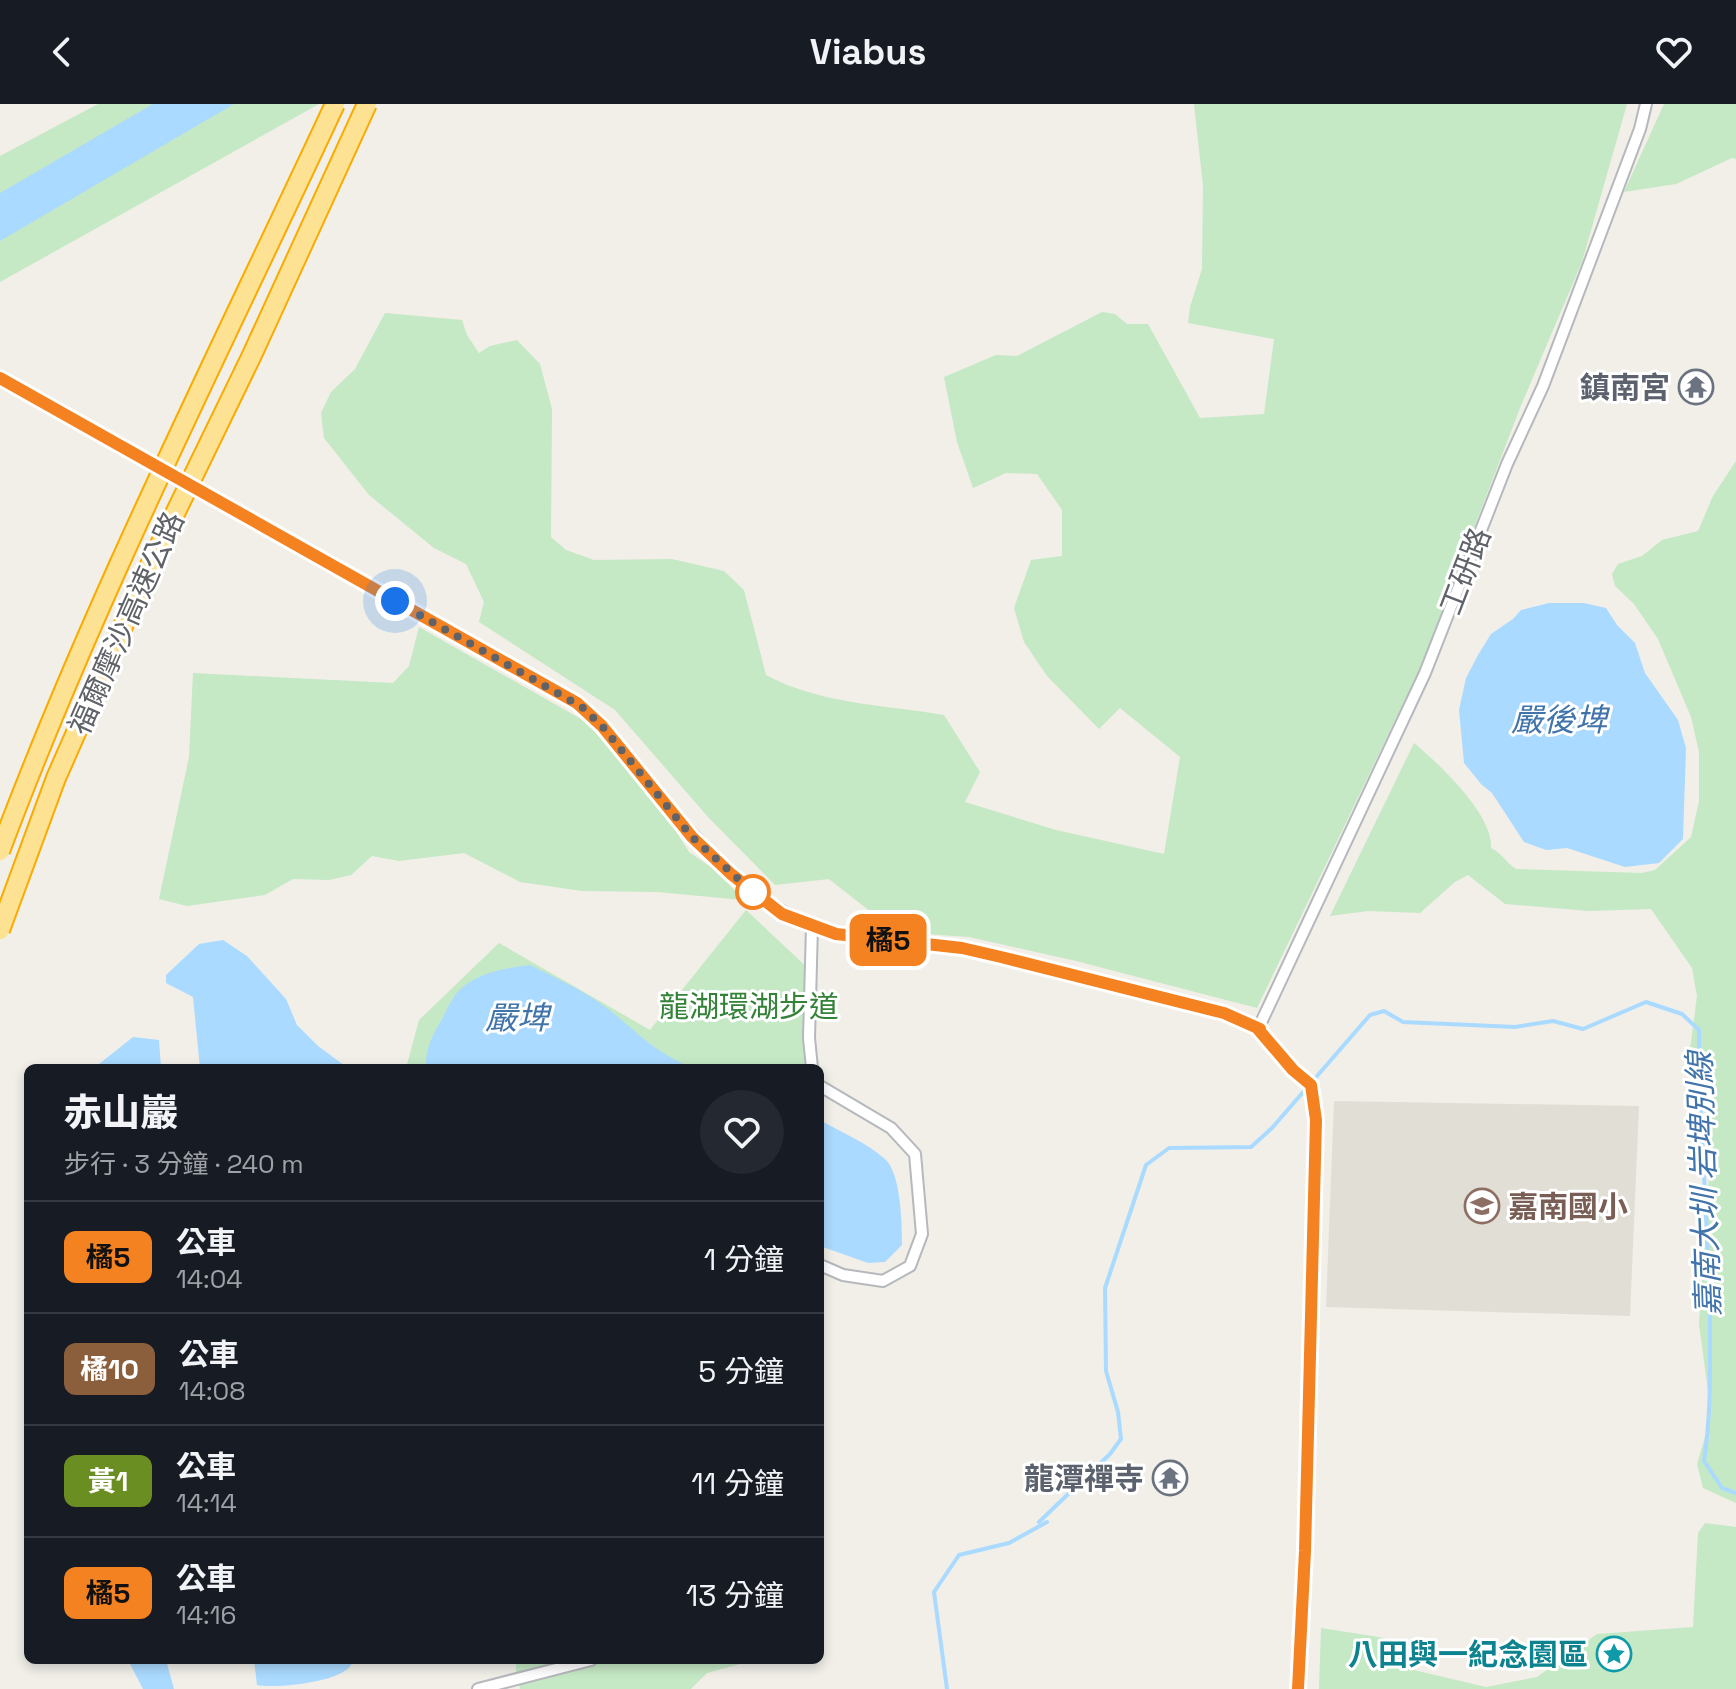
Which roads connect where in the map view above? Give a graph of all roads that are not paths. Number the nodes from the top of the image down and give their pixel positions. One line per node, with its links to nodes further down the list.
1 (335, 104): 5 (highway, 福爾摩沙高速公路, bridge)
2 (367, 104): 7 (highway, 福爾摩沙高速公路, bridge)
3 (1646, 104): 8 (street, 工研路)
4 (0, 378): 6 (street)
5 (0, 851)
6 (812, 926): 8 (street); 9 (street)
7 (0, 930)
8 (1260, 1029): 14 (street)
9 (810, 1064)
10 (824, 1088): 11 (street)
11 (824, 1267)
12 (575, 1664): 13 (street)
13 (478, 1689)
14 (1298, 1689)

